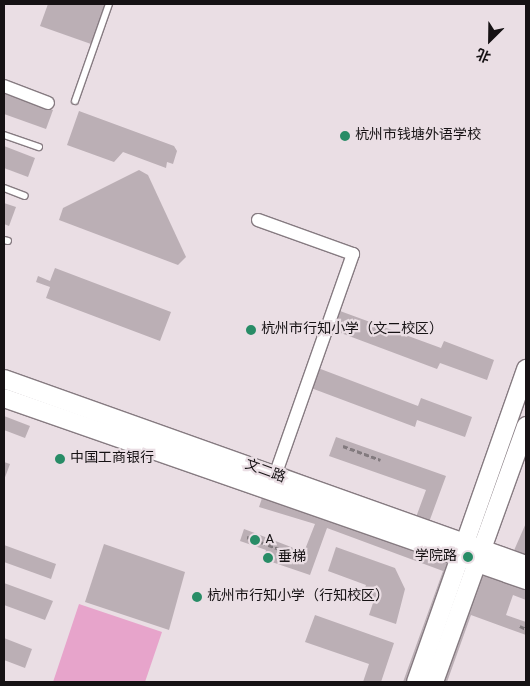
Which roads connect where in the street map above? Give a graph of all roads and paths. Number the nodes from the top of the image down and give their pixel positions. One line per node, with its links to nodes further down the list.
1 (109, 4): 3 (lane)
2 (4, 86): 4 (street)
3 (75, 101)
4 (48, 103)
5 (4, 135): 6 (lane)
6 (39, 147)
7 (4, 188): 8 (lane)
8 (25, 196)
9 (258, 220): 16 (street)
10 (526, 369): 18 (main road)
11 (4, 379): 16 (main road, 文二路)
12 (4, 398): 18 (main road, 文二路)
13 (526, 426): 20 (main road)
14 (343, 446): 15 (path)
15 (381, 460)
16 (275, 475): 18 (main road, 文二路)
17 (247, 537): 19 (path)
18 (463, 550): 20 (main road, 文二路); 25 (main road)
19 (285, 551)
20 (481, 556): 21 (main road, 文二路); 22 (main road, 文二路); 26 (main road)
21 (526, 564)
22 (526, 580)
23 (520, 626): 24 (path)
24 (526, 629)
25 (416, 682)
26 (434, 682)

